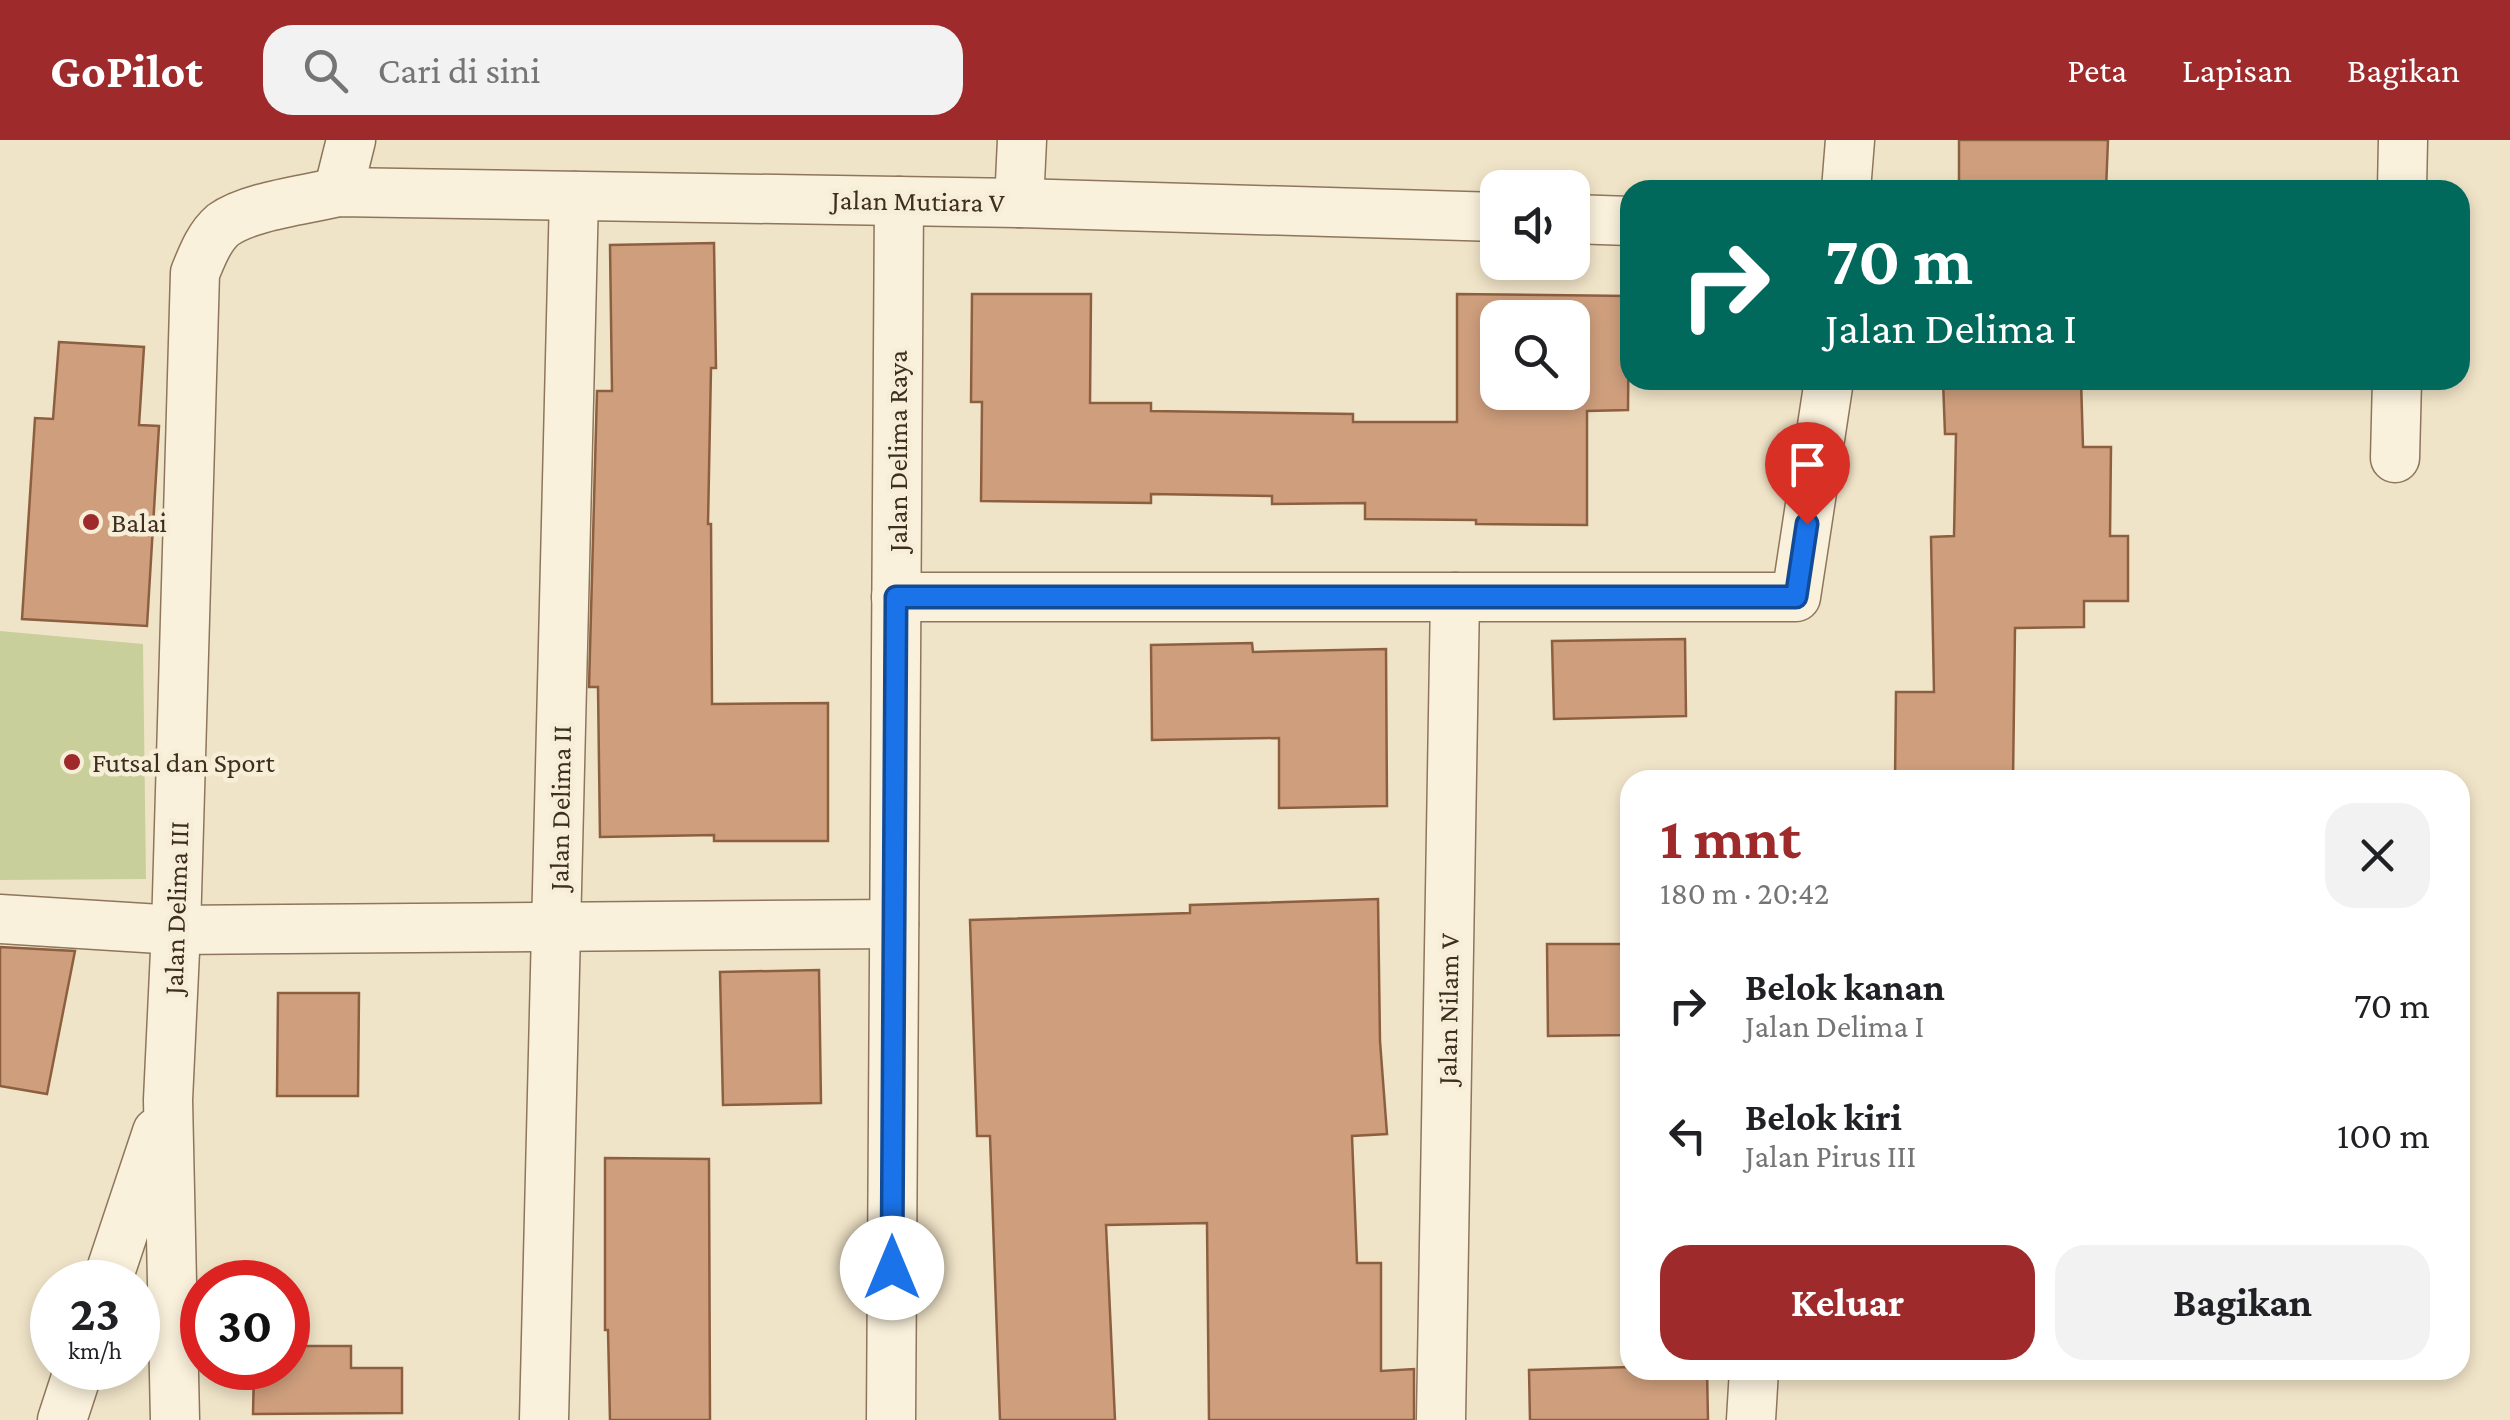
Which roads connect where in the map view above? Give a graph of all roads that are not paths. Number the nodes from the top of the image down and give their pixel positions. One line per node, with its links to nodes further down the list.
1 (351, 140): 7 (street)
2 (1022, 140): 10 (street)
3 (1850, 140): 5 (street)
4 (2403, 140): 6 (street)
5 (1847, 180)
6 (2402, 180)
7 (338, 192): 8 (street, Jalan Mutiara V); 22 (street, Jalan Delima III)
8 (574, 196): 9 (street, Jalan Mutiara V); 21 (street, Jalan Delima II)
9 (899, 201): 10 (street, Jalan Mutiara V); 17 (street, Jalan Delima Raya)
10 (1019, 203): 11 (street, Jalan Mutiara V)
11 (1480, 216)
12 (1590, 220): 13 (street)
13 (1620, 221)
14 (1827, 390): 18 (street)
15 (2397, 390): 16 (street)
16 (2395, 458)
17 (896, 597): 18 (street); 20 (street, Jalan Delima Raya)
18 (1454, 597): 31 (street, Jalan Nilam V)
19 (0, 919): 22 (street)
20 (894, 924): 21 (street); 30 (street, Jalan Delima Raya)
21 (557, 926): 22 (street); 29 (street, Jalan Delima II)
22 (176, 930): 23 (street, Jalan Delima III)
23 (168, 1100): 24 (street); 28 (street, Jalan Delima III)
24 (114, 1260)
25 (1753, 1380): 32 (street)
26 (72, 1390): 27 (street)
27 (62, 1420)
28 (175, 1420)
29 (544, 1420)
30 (891, 1420)
31 (1442, 1420)
32 (1751, 1420)

